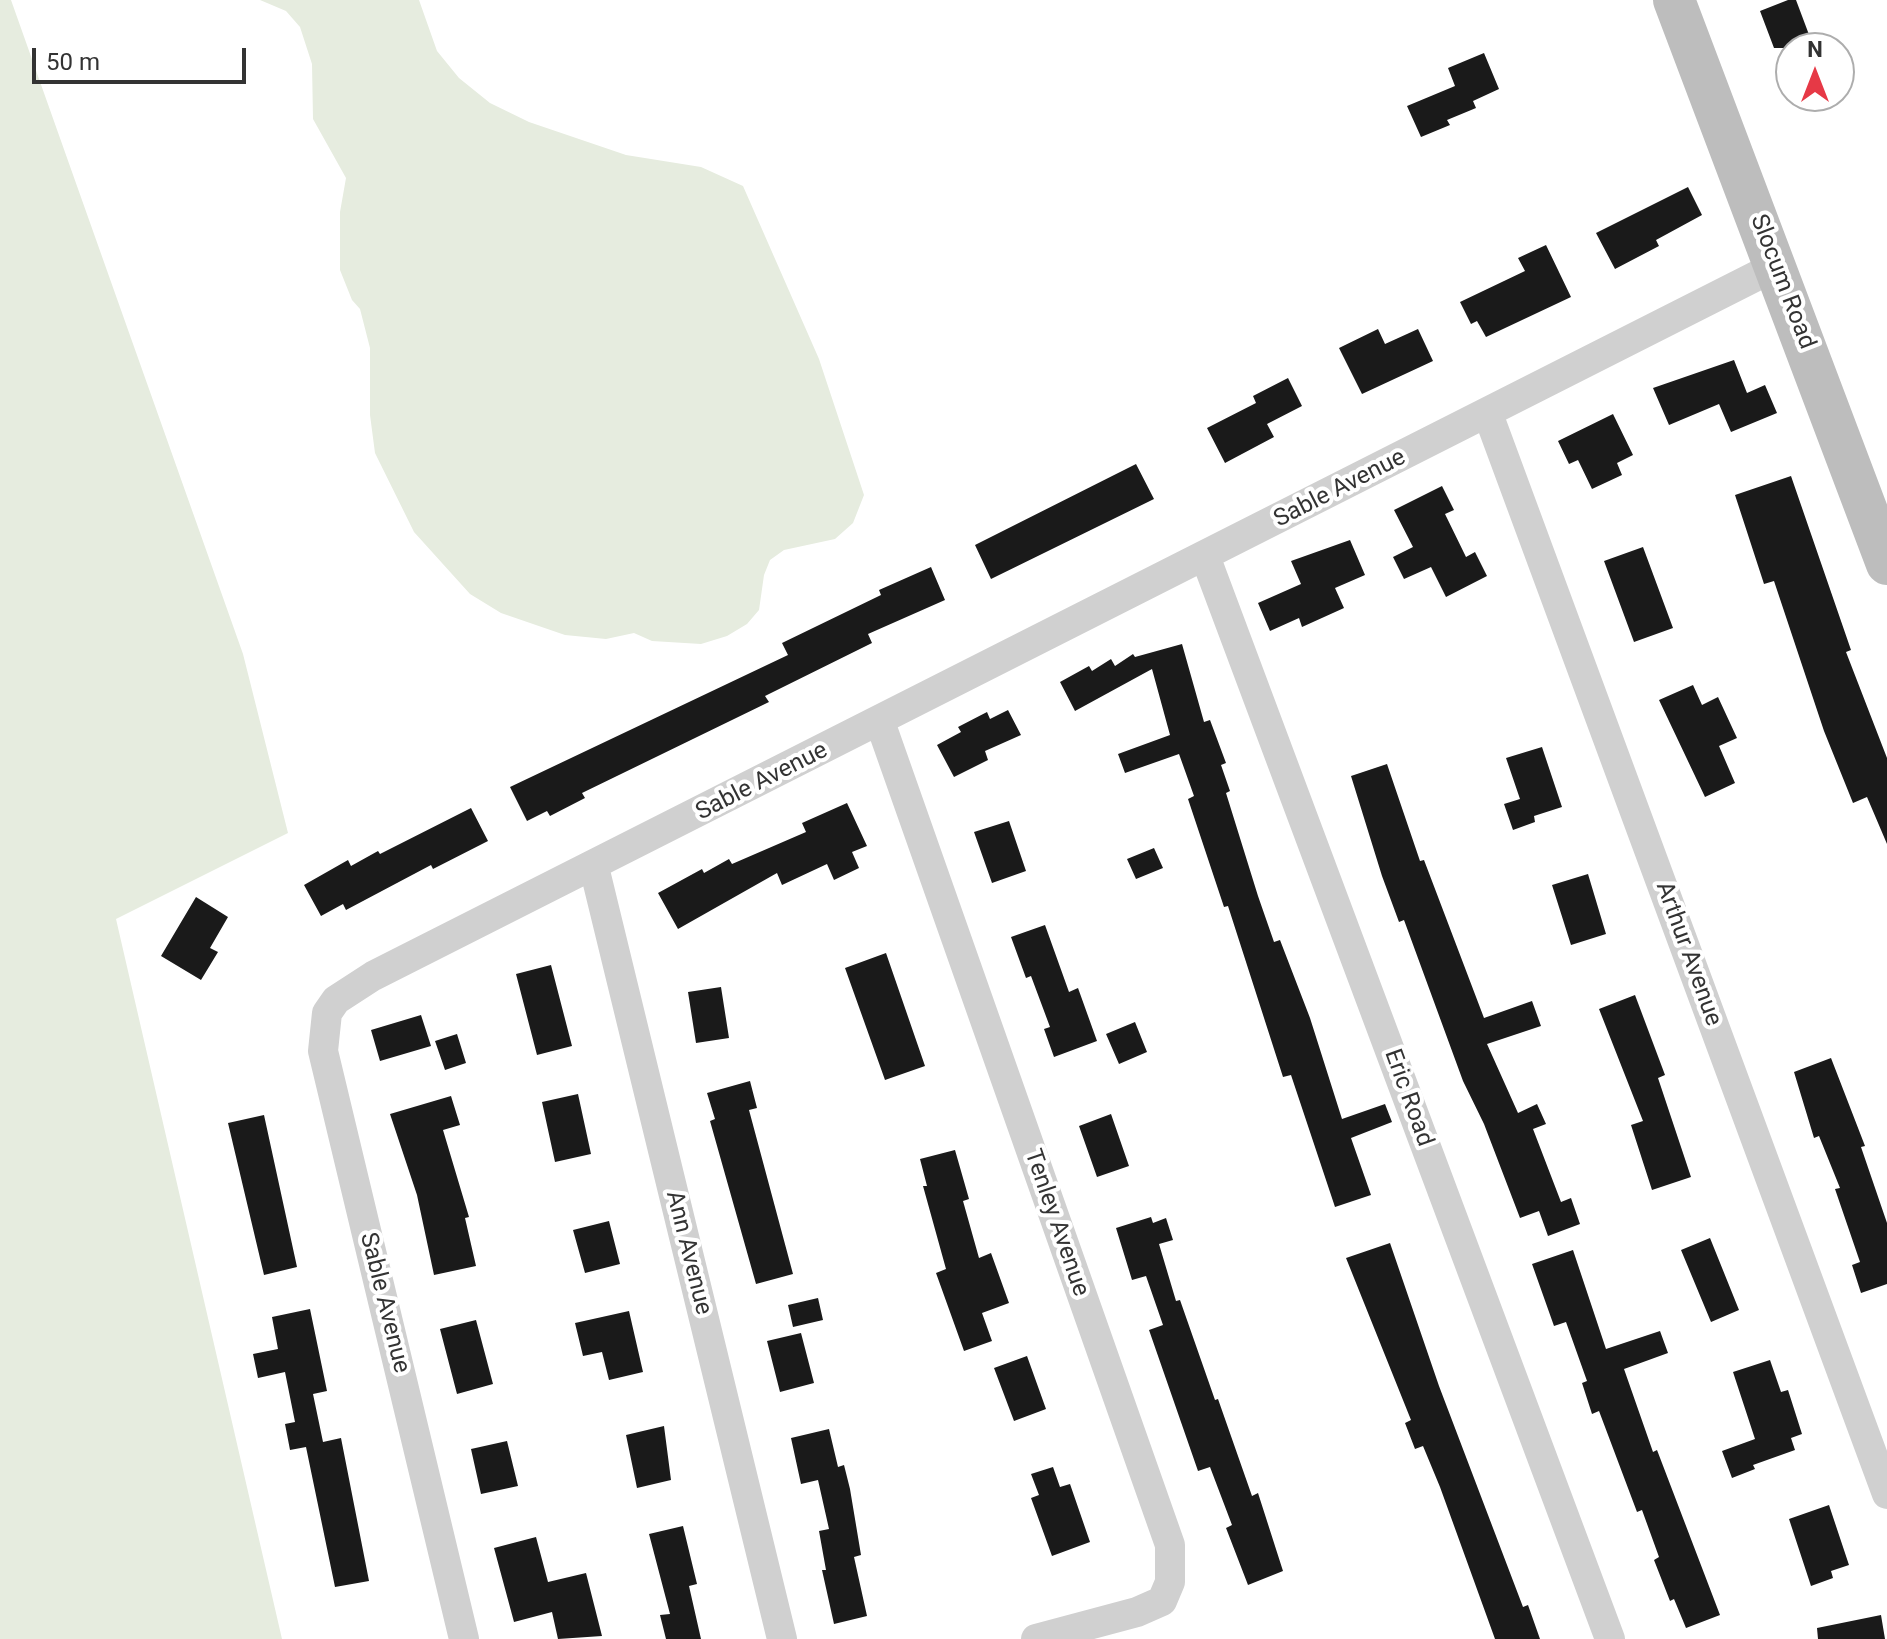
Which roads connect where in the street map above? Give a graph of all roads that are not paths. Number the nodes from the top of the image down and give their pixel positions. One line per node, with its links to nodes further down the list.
1 (1674, 0): 2 (main road, Slocum Road)
2 (1776, 266): 3 (street, Sable Avenue); 5 (main road, Slocum Road)
3 (1488, 414): 4 (street, Sable Avenue); 8 (street, Arthur Avenue)
4 (1205, 556): 6 (street, Sable Avenue); 12 (street, Eric Road)
5 (1887, 564)
6 (880, 722): 7 (street, Sable Avenue); 11 (street, Tenley Avenue)
7 (594, 867): 9 (street, Sable Avenue); 10 (street, Ann Avenue)
8 (1887, 1494)
9 (464, 1639)
10 (782, 1639)
11 (1036, 1639)
12 (1610, 1639)

